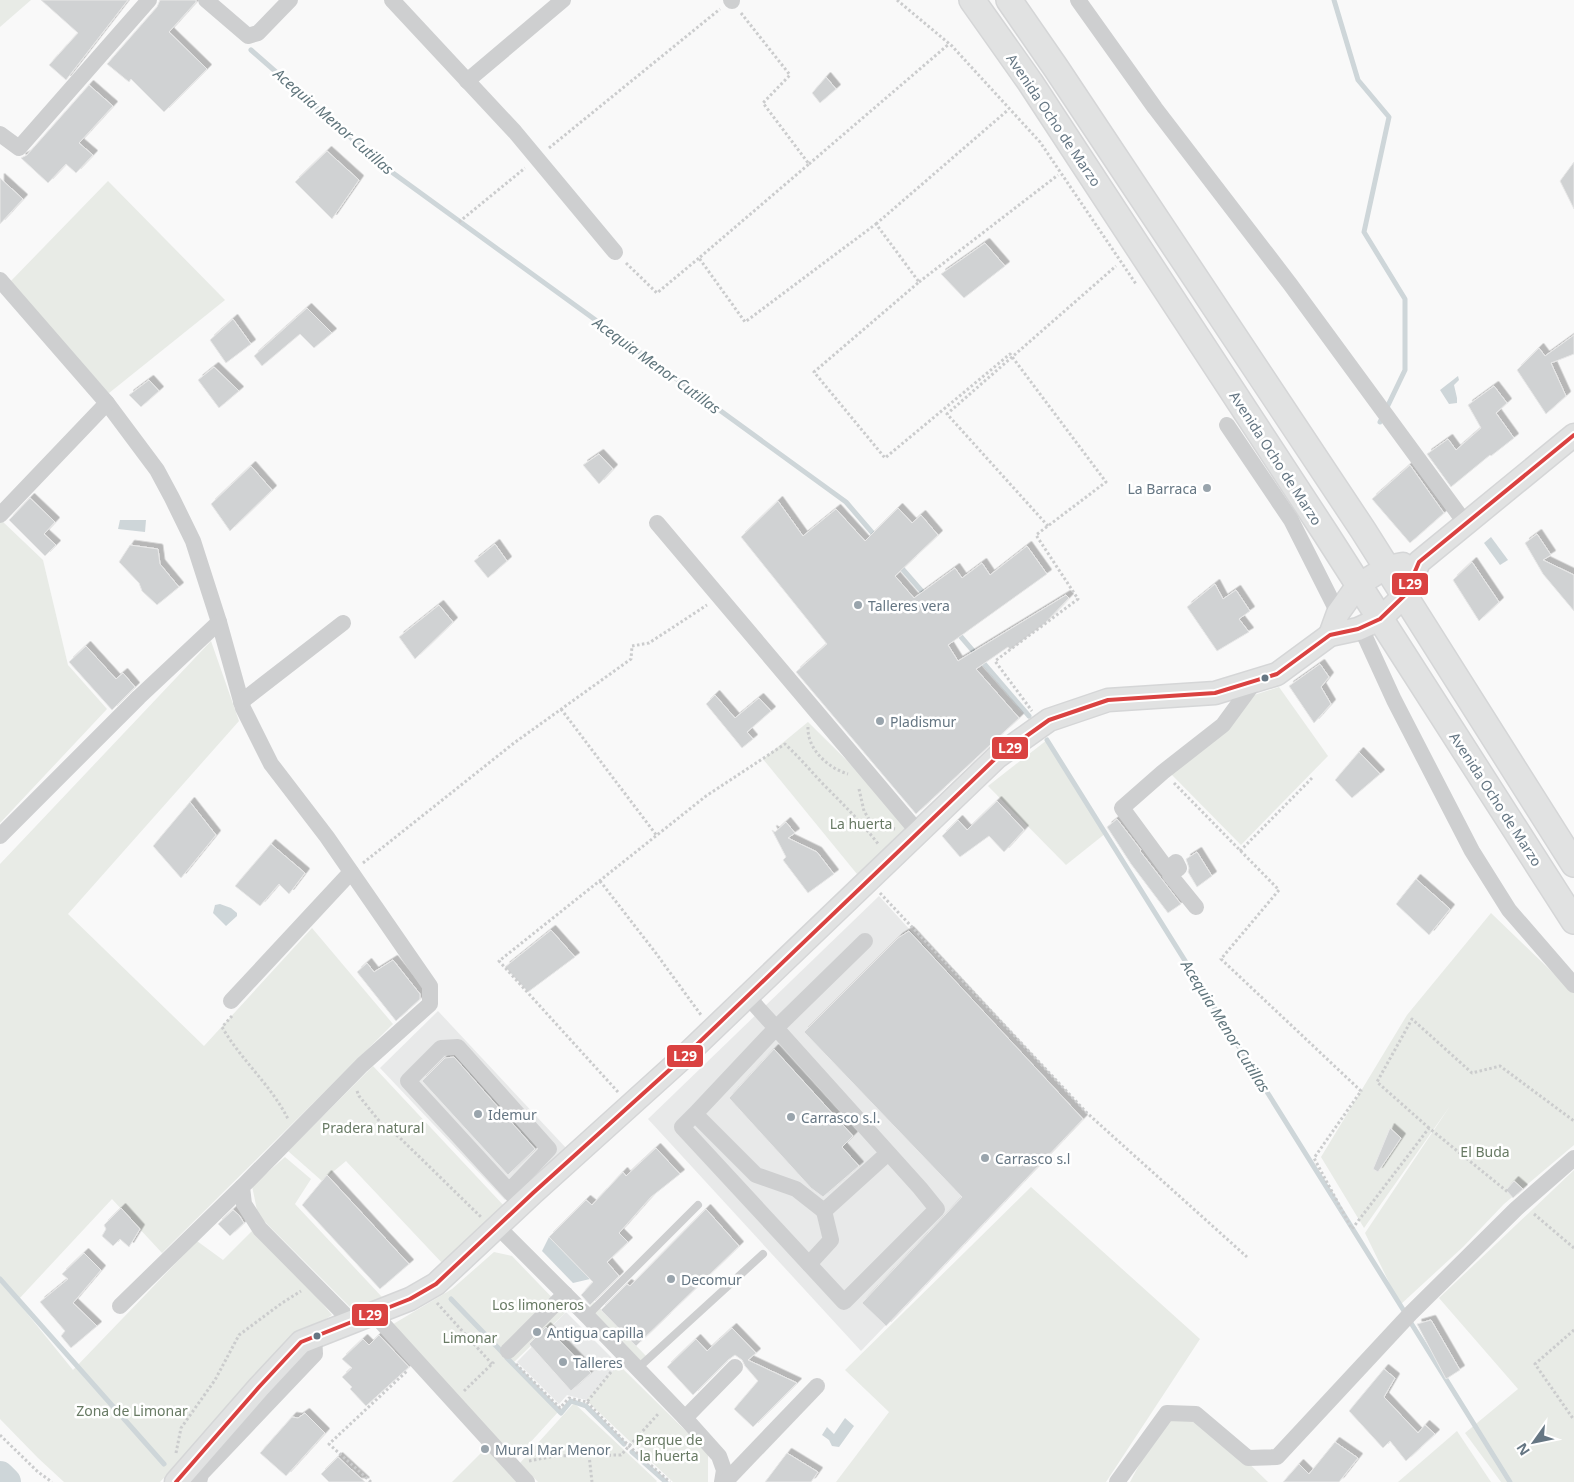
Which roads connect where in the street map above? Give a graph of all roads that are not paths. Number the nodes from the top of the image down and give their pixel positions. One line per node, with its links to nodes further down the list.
1 (149, 0): 10 (street)
2 (206, 0): 3 (street)
3 (290, 0)
4 (392, 0): 9 (street)
5 (563, 0): 9 (street)
6 (972, 0): 21 (main road, Avenida Ocho de Marzo)
7 (1009, 0): 20 (main road)
8 (1078, 0): 18 (street)
9 (467, 81): 11 (street)
10 (0, 134)
11 (615, 252)
12 (0, 280): 13 (street)
13 (107, 403): 16 (street); 24 (street)
14 (1228, 425): 23 (street)
15 (1574, 434): 18 (main road)
16 (0, 515)
17 (657, 523): 30 (street)
18 (1466, 524): 19 (main road)
19 (1419, 562): 20 (main road); 22 (main road)
20 (1387, 567): 21 (main road); 22 (main road)
21 (1358, 585): 23 (main road); 26 (main road, Avenida Ocho de Marzo)
22 (1405, 595): 26 (main road); 32 (main road)
23 (1338, 613): 27 (main road)
24 (219, 622): 29 (street); 31 (street)
25 (343, 623): 29 (street)
26 (1371, 623): 27 (main road); 35 (main road, Avenida Ocho de Marzo); 37 (street)
27 (1330, 635): 28 (main road)
28 (1256, 680): 30 (main road); 34 (street)
29 (241, 702): 33 (street)
30 (918, 832): 38 (main road)
31 (0, 836)
32 (1574, 864)
33 (351, 872): 39 (street); 43 (street)
34 (1196, 907)
35 (1574, 921)
36 (865, 941): 40 (street)
37 (1574, 984)
38 (747, 996): 40 (street); 44 (main road)
39 (231, 1001)
40 (776, 1028): 41 (street); 46 (street); 49 (street)
41 (695, 1114): 46 (street); 49 (street)
42 (1574, 1158): 63 (street)
43 (242, 1187): 51 (street); 54 (street)
44 (515, 1198): 44 (street); 47 (main road)
45 (698, 1205): 53 (lane)
46 (824, 1212): 49 (street)
47 (496, 1229): 50 (street); 52 (main road)
48 (763, 1254): 57 (lane)
49 (809, 1264)
50 (565, 1294): 53 (street); 55 (street)
51 (120, 1306)
52 (374, 1314): 54 (main road); 61 (street)
53 (587, 1316): 57 (street)
54 (352, 1322): 60 (main road)
55 (506, 1352)
56 (735, 1367): 59 (street)
57 (637, 1369): 59 (street)
58 (817, 1386): 62 (street)
59 (685, 1418): 62 (street)
60 (188, 1477)
61 (527, 1482)
62 (724, 1482)
63 (1118, 1482)

